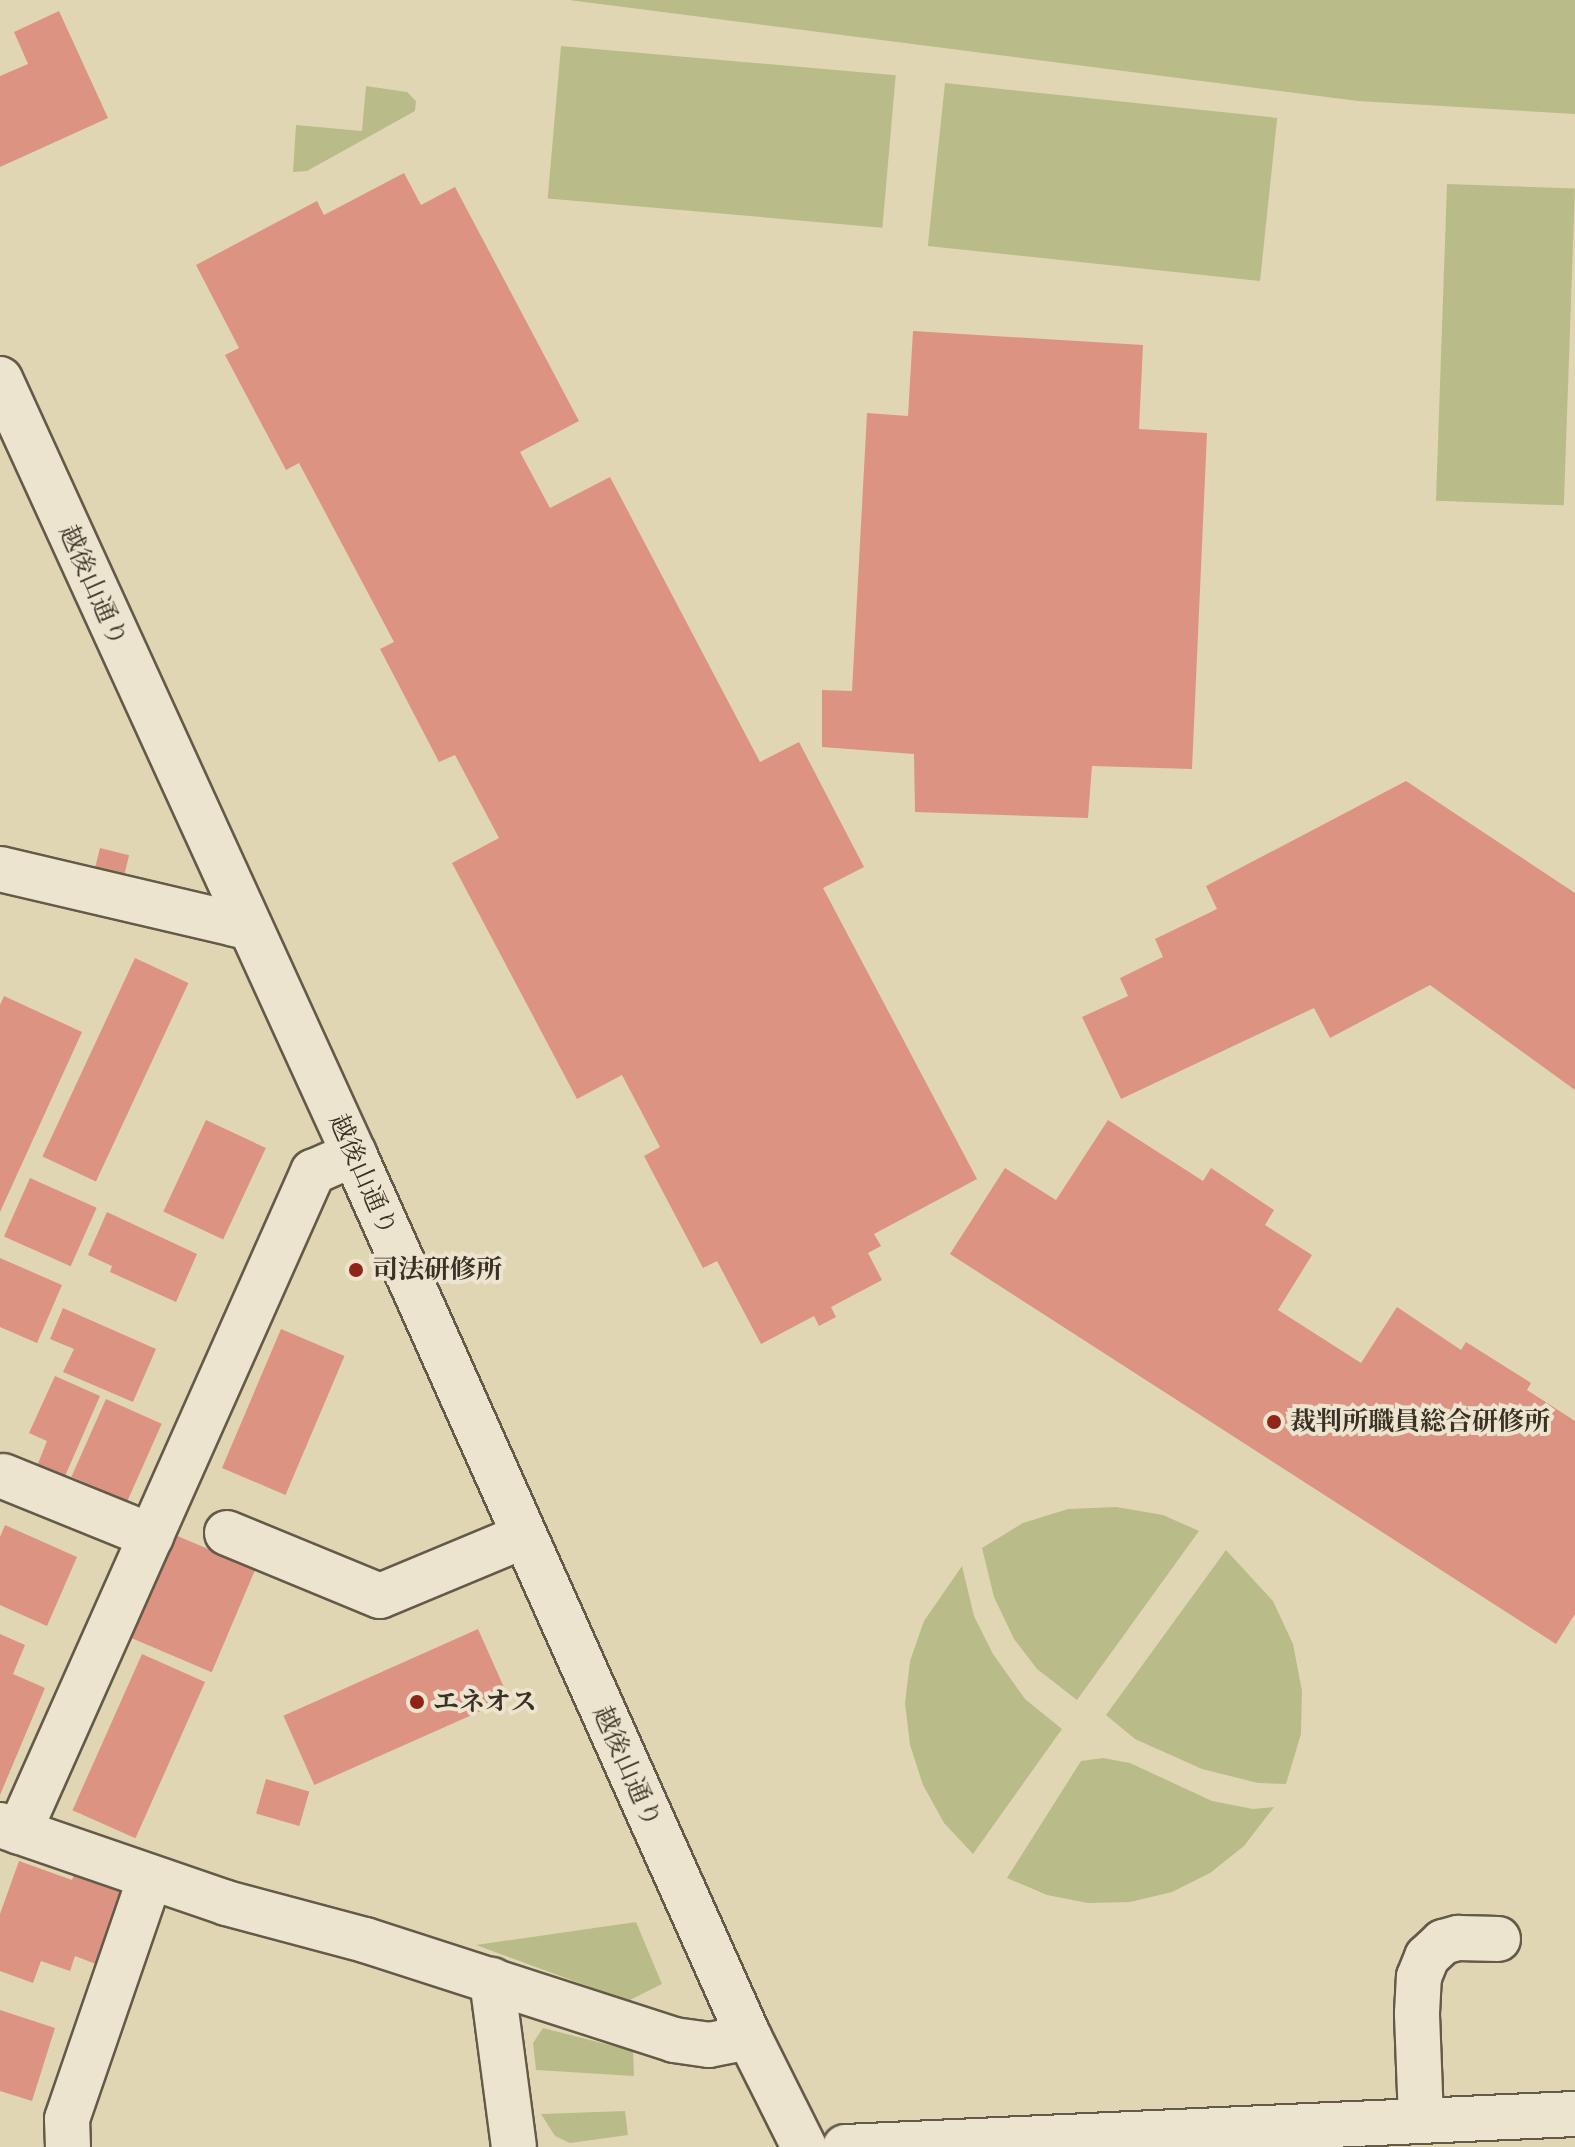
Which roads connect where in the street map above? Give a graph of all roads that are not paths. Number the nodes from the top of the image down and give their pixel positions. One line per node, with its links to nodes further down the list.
1 (0, 379): 3 (street, 越後山通り)
2 (0, 869): 3 (street)
3 (247, 927): 4 (street, 越後山通り)
4 (354, 1154): 7 (street); 8 (street, 越後山通り)
5 (3, 1476): 7 (street)
6 (227, 1533): 8 (street)
7 (151, 1536): 9 (street)
8 (524, 1536): 13 (street, 越後山通り)
9 (10, 1829): 10 (street)
10 (150, 1878): 12 (street); 16 (street)
11 (1498, 1939): 15 (street)
12 (492, 1980): 13 (street); 17 (street)
13 (749, 2037): 18 (street, 越後山通り)
14 (1575, 2114): 15 (street)
15 (1421, 2119): 19 (street)
16 (68, 2147)
17 (514, 2147)
18 (804, 2147)
19 (845, 2147)

